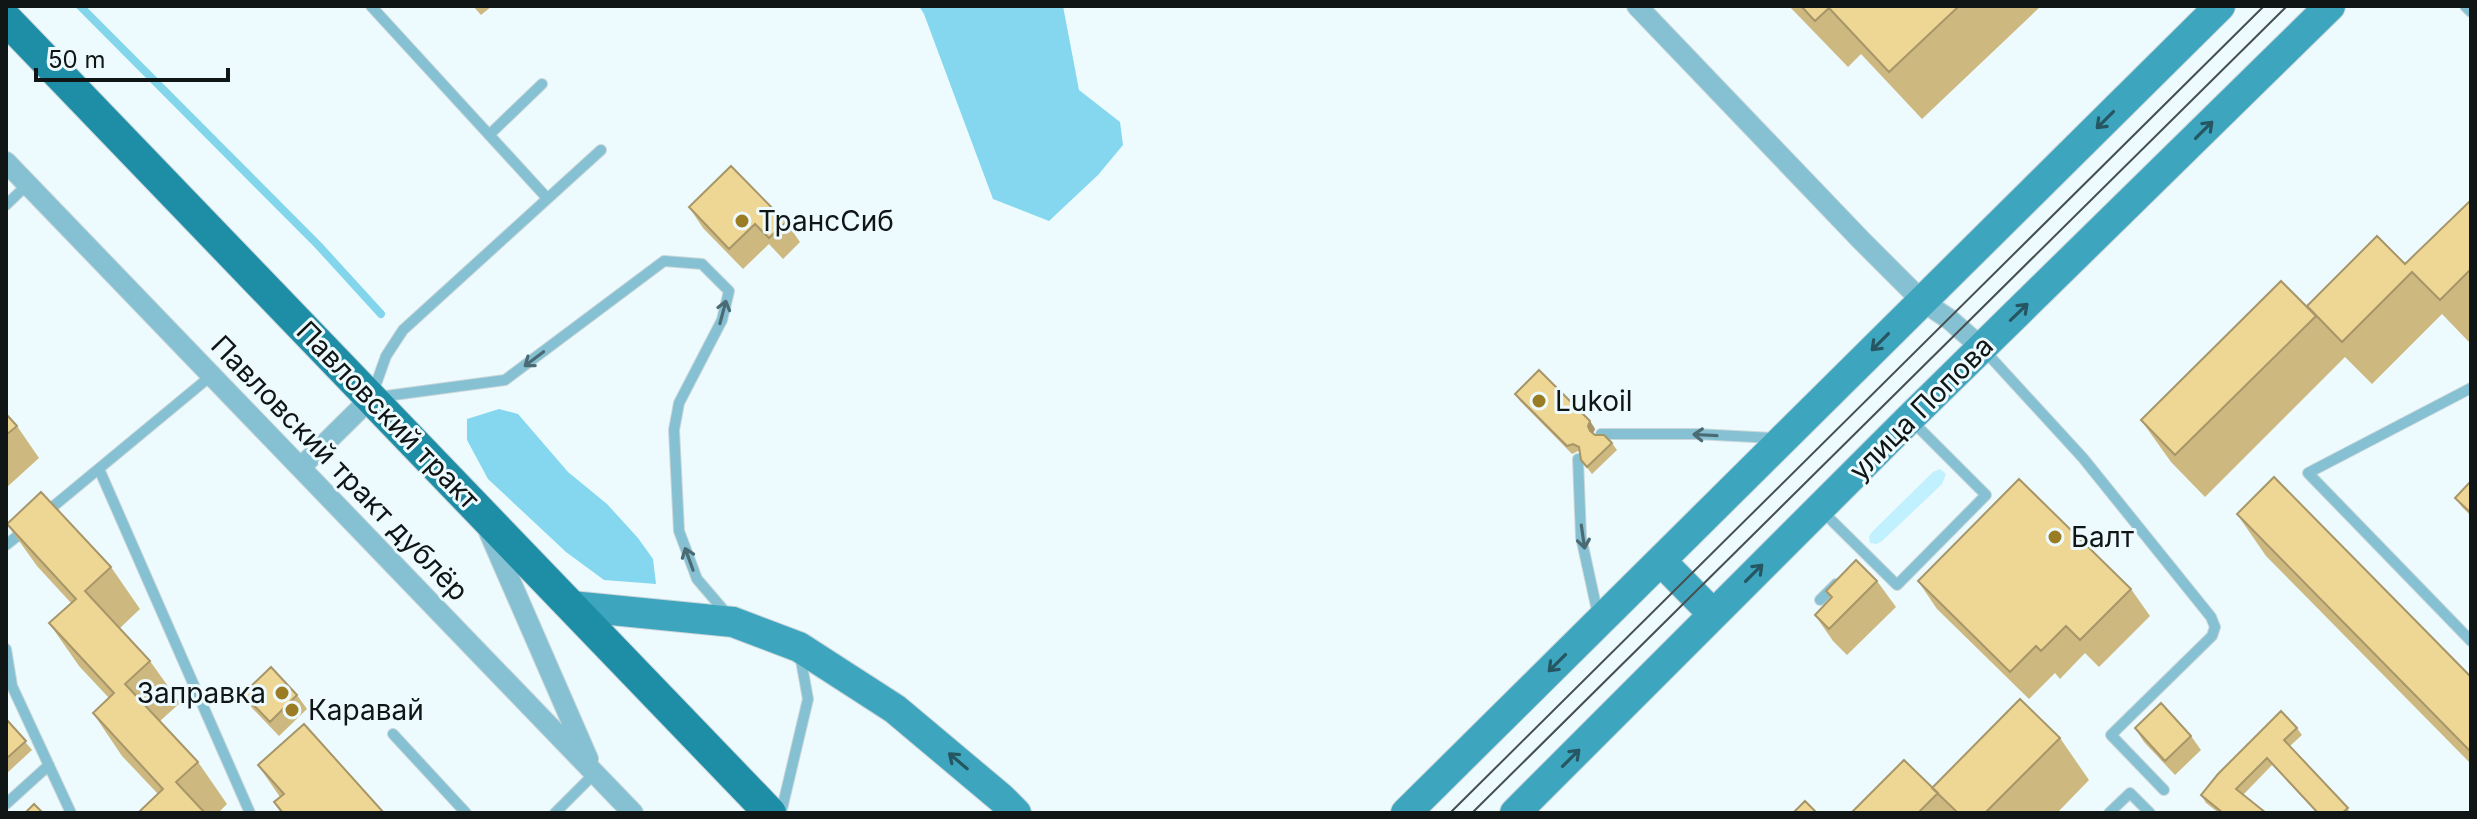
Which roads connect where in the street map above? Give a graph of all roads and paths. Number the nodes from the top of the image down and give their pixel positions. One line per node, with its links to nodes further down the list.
1 (371, 6): 9 (lane)
2 (1637, 6): 15 (street)
3 (2220, 6): 15 (main road, one-way to 15)
4 (2330, 6): 16 (main road, улица Попова, one-way to 4)
5 (2465, 6): 6 (lane)
6 (2471, 12)
7 (6, 19): 19 (main road, Павловский тракт)
8 (542, 84): 9 (lane)
9 (489, 135): 13 (lane)
10 (601, 150): 13 (lane)
11 (6, 162): 12 (street, Павловский тракт дублёр)
12 (27, 185): 14 (lane); 17 (street, Павловский тракт дублёр)
13 (547, 198): 19 (lane)
14 (6, 205)
15 (1922, 301): 16 (street); 22 (main road, one-way to 22)
16 (1982, 348): 20 (main road, улица Попова); 47 (lane)
17 (212, 375): 24 (street, Павловский тракт дублёр); 25 (lane)
18 (2471, 388): 40 (lane)
19 (371, 398): 24 (street); 27 (main road, Павловский тракт); 39 (lane, one-way to 19)
20 (1909, 419): 26 (main road, улица Попова); 31 (lane)
21 (1601, 434): 22 (lane, one-way to 21)
22 (1783, 439): 32 (main road)
23 (1578, 459): 38 (lane, one-way to 38)
24 (301, 467): 46 (street, Павловский тракт дублёр)
25 (99, 469): 28 (lane); 50 (lane)
26 (1819, 508): 31 (lane); 37 (main road, улица Попова, one-way to 26)
27 (480, 511): 36 (main road, Павловский тракт); 46 (street)
28 (41, 517)
29 (29, 526): 30 (lane)
30 (6, 545)
31 (1865, 554): 33 (lane)
32 (1661, 561): 37 (main road); 38 (main road)
33 (1856, 563)
34 (1847, 572): 35 (lane)
35 (1820, 600)
36 (571, 606): 39 (main road); 54 (main road, Павловский тракт)
37 (1713, 614): 58 (main road, улица Попова, one-way to 37)
38 (1600, 620): 57 (main road, one-way to 57)
39 (733, 622): 41 (main road)
40 (2471, 641)
41 (799, 647): 55 (lane); 56 (main road, one-way to 41)
42 (6, 649): 43 (lane)
43 (9, 688): 45 (lane)
44 (393, 734): 51 (lane)
45 (49, 765): 48 (lane); 49 (lane)
46 (594, 774): 52 (lane); 53 (street, Павловский тракт дублёр)
47 (2164, 790)
48 (6, 804)
49 (71, 813)
50 (250, 813)
51 (466, 813)
52 (555, 813)
53 (633, 813)
54 (770, 813)
55 (781, 813)
56 (1016, 813)
57 (1406, 813)
58 (1515, 813)
59 (2109, 813): 60 (lane)
60 (2150, 813)

